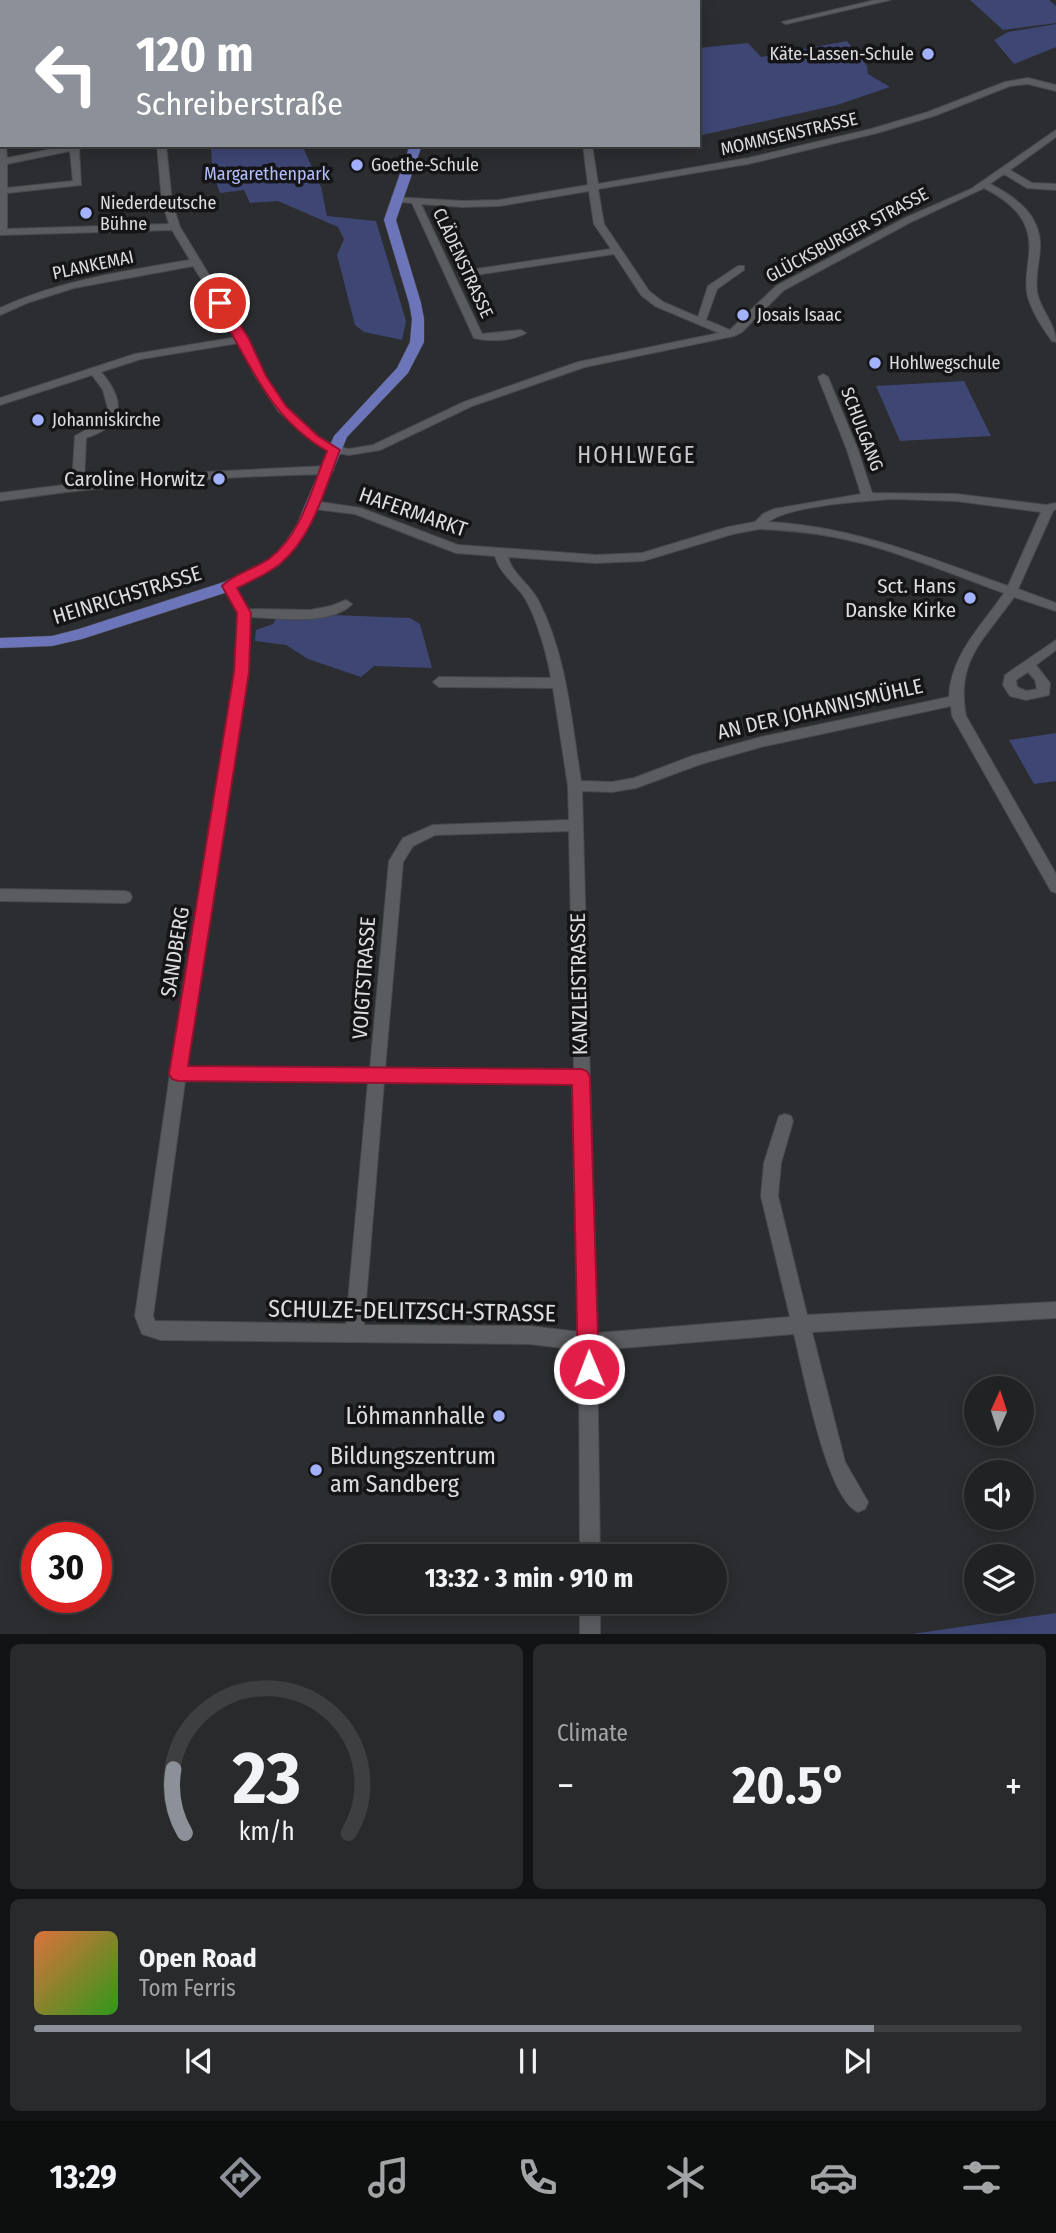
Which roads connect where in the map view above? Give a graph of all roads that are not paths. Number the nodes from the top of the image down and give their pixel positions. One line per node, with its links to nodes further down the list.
1 (886, 0): 2 (street)
2 (786, 22)
3 (1056, 88): 14 (street, MOMMSENSTRASSE)
4 (1056, 133): 12 (street, GLÜCKSBURGER STRASSE)
5 (2, 147): 11 (street)
6 (78, 147): 10 (street)
7 (161, 147): 19 (street)
8 (415, 147): 17 (main road, HEINRICHSTRASSE)
9 (587, 147): 14 (street)
10 (74, 148): 11 (street); 16 (street)
11 (2, 162): 16 (street)
12 (1003, 170): 13 (street, GLÜCKSBURGER STRASSE); 15 (street)
13 (984, 186): 28 (street, GLÜCKSBURGER STRASSE); 30 (street)
14 (593, 187): 18 (street, MOMMSENSTRASSE); 21 (street)
15 (1056, 187)
16 (2, 191): 20 (street)
17 (395, 199): 18 (street, MOMMSENSTRASSE); 34 (main road, HEINRICHSTRASSE)
18 (415, 200): 27 (street, CLÄDENSTRASSE)
19 (175, 226): 20 (street); 22 (street)
20 (1, 232)
21 (616, 251): 24 (street); 26 (street)
22 (197, 262): 25 (street, PLANKEMAI); 29 (street)
23 (741, 268): 26 (street)
24 (469, 273)
25 (0, 312)
26 (700, 322): 28 (street)
27 (521, 332)
28 (730, 334): 34 (street, GLÜCKSBURGER STRASSE)
29 (243, 339): 31 (street); 34 (street)
30 (1056, 339)
31 (93, 370): 33 (street); 36 (street)
32 (823, 377): 37 (street, SCHULGANG)
33 (0, 402)
34 (334, 450): 35 (main road, HEINRICHSTRASSE)
35 (328, 470): 36 (street); 39 (main road, HEINRICHSTRASSE)
36 (78, 485): 38 (street)
37 (867, 495): 40 (street); 41 (street)
38 (0, 497)
39 (313, 505): 42 (street, HAFERMARKT); 43 (main road, HEINRICHSTRASSE)
40 (1052, 507): 44 (street, AN DER JOHANNISMÜHLE)
41 (759, 525): 42 (street, HAFERMARKT); 44 (street)
42 (500, 554): 52 (street, KANZLEISTRASSE)
43 (229, 586): 47 (street); 48 (main road, HEINRICHSTRASSE)
44 (1011, 591): 46 (street); 53 (street, AN DER JOHANNISMÜHLE)
45 (346, 604): 47 (street)
46 (1056, 607)
47 (244, 613): 60 (street, SANDBERG)
48 (0, 643)
49 (1056, 644): 50 (street)
50 (1031, 662)
51 (439, 682): 52 (street)
52 (559, 683): 54 (street, KANZLEISTRASSE)
53 (954, 701): 54 (street, AN DER JOHANNISMÜHLE); 56 (street)
54 (575, 786): 55 (street, KANZLEISTRASSE)
55 (576, 825): 61 (street, VOIGTSTRASSE); 62 (street, KANZLEISTRASSE)
56 (1056, 887)
57 (4, 896): 58 (street); 59 (street)
58 (125, 897)
59 (0, 911)
60 (178, 1074): 61 (street); 66 (street, SANDBERG)
61 (378, 1074): 62 (street); 67 (street, VOIGTSTRASSE)
62 (581, 1077): 68 (street, KANZLEISTRASSE)
63 (785, 1121): 65 (street)
64 (1056, 1310): 65 (street, SCHULZE-DELITZSCH-STRASSE)
65 (800, 1325): 68 (street, SCHULZE-DELITZSCH-STRASSE); 69 (street)
66 (148, 1328): 67 (street, SCHULZE-DELITZSCH-STRASSE)
67 (354, 1333): 68 (street, SCHULZE-DELITZSCH-STRASSE)
68 (588, 1342): 70 (street, KANZLEISTRASSE)
69 (858, 1502)
70 (590, 1544)
71 (590, 1614): 72 (street)
72 (590, 1634)

